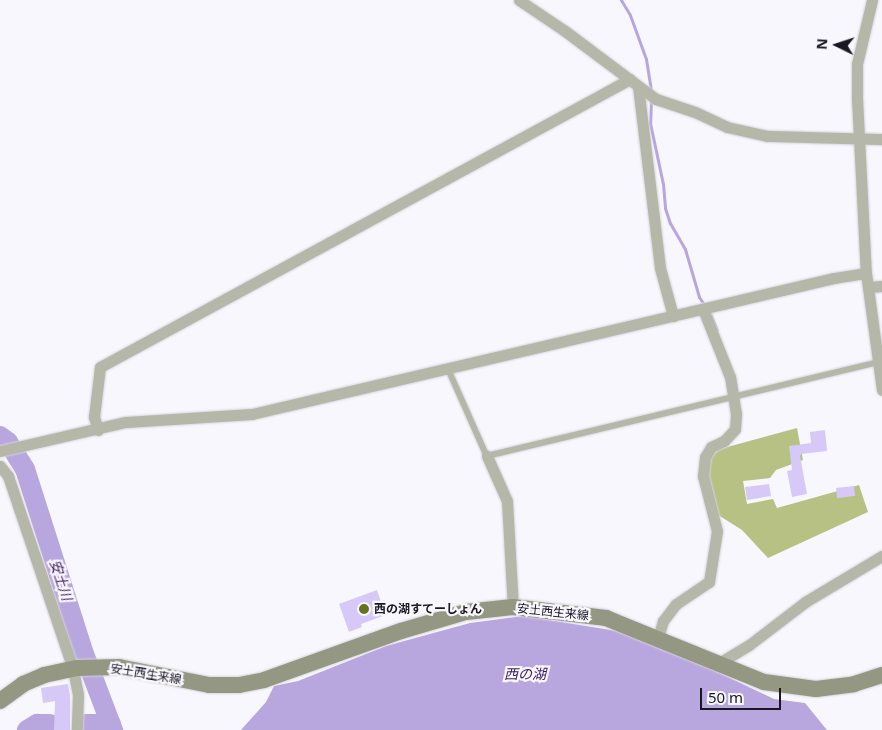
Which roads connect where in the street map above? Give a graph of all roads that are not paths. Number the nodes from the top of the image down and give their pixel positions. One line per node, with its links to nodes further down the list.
1 (518, 0): 3 (street)
2 (872, 0): 4 (street)
3 (637, 85): 4 (street); 10 (street); 15 (street)
4 (858, 139): 5 (street); 6 (street)
5 (882, 139)
6 (866, 273): 8 (street); 9 (street)
7 (882, 286): 8 (street)
8 (869, 287): 11 (street)
9 (703, 309): 10 (street); 14 (street)
10 (673, 316): 12 (street)
11 (879, 362): 13 (street); 14 (lane)
12 (448, 368): 15 (street); 17 (lane)
13 (882, 390)
14 (733, 397): 17 (lane); 21 (street)
15 (98, 430): 16 (street)
16 (0, 451)
17 (488, 456): 20 (street)
18 (0, 466): 23 (street)
19 (882, 556): 22 (street)
20 (513, 608): 21 (main road, 安土西生来線); 23 (main road, 安土西生来線)
21 (658, 638): 22 (main road, 安土西生来線)
22 (719, 663): 24 (main road, 安土西生来線)
23 (75, 668): 25 (main road, 安土西生来線); 26 (street)
24 (882, 675)
25 (0, 701)
26 (77, 730)

